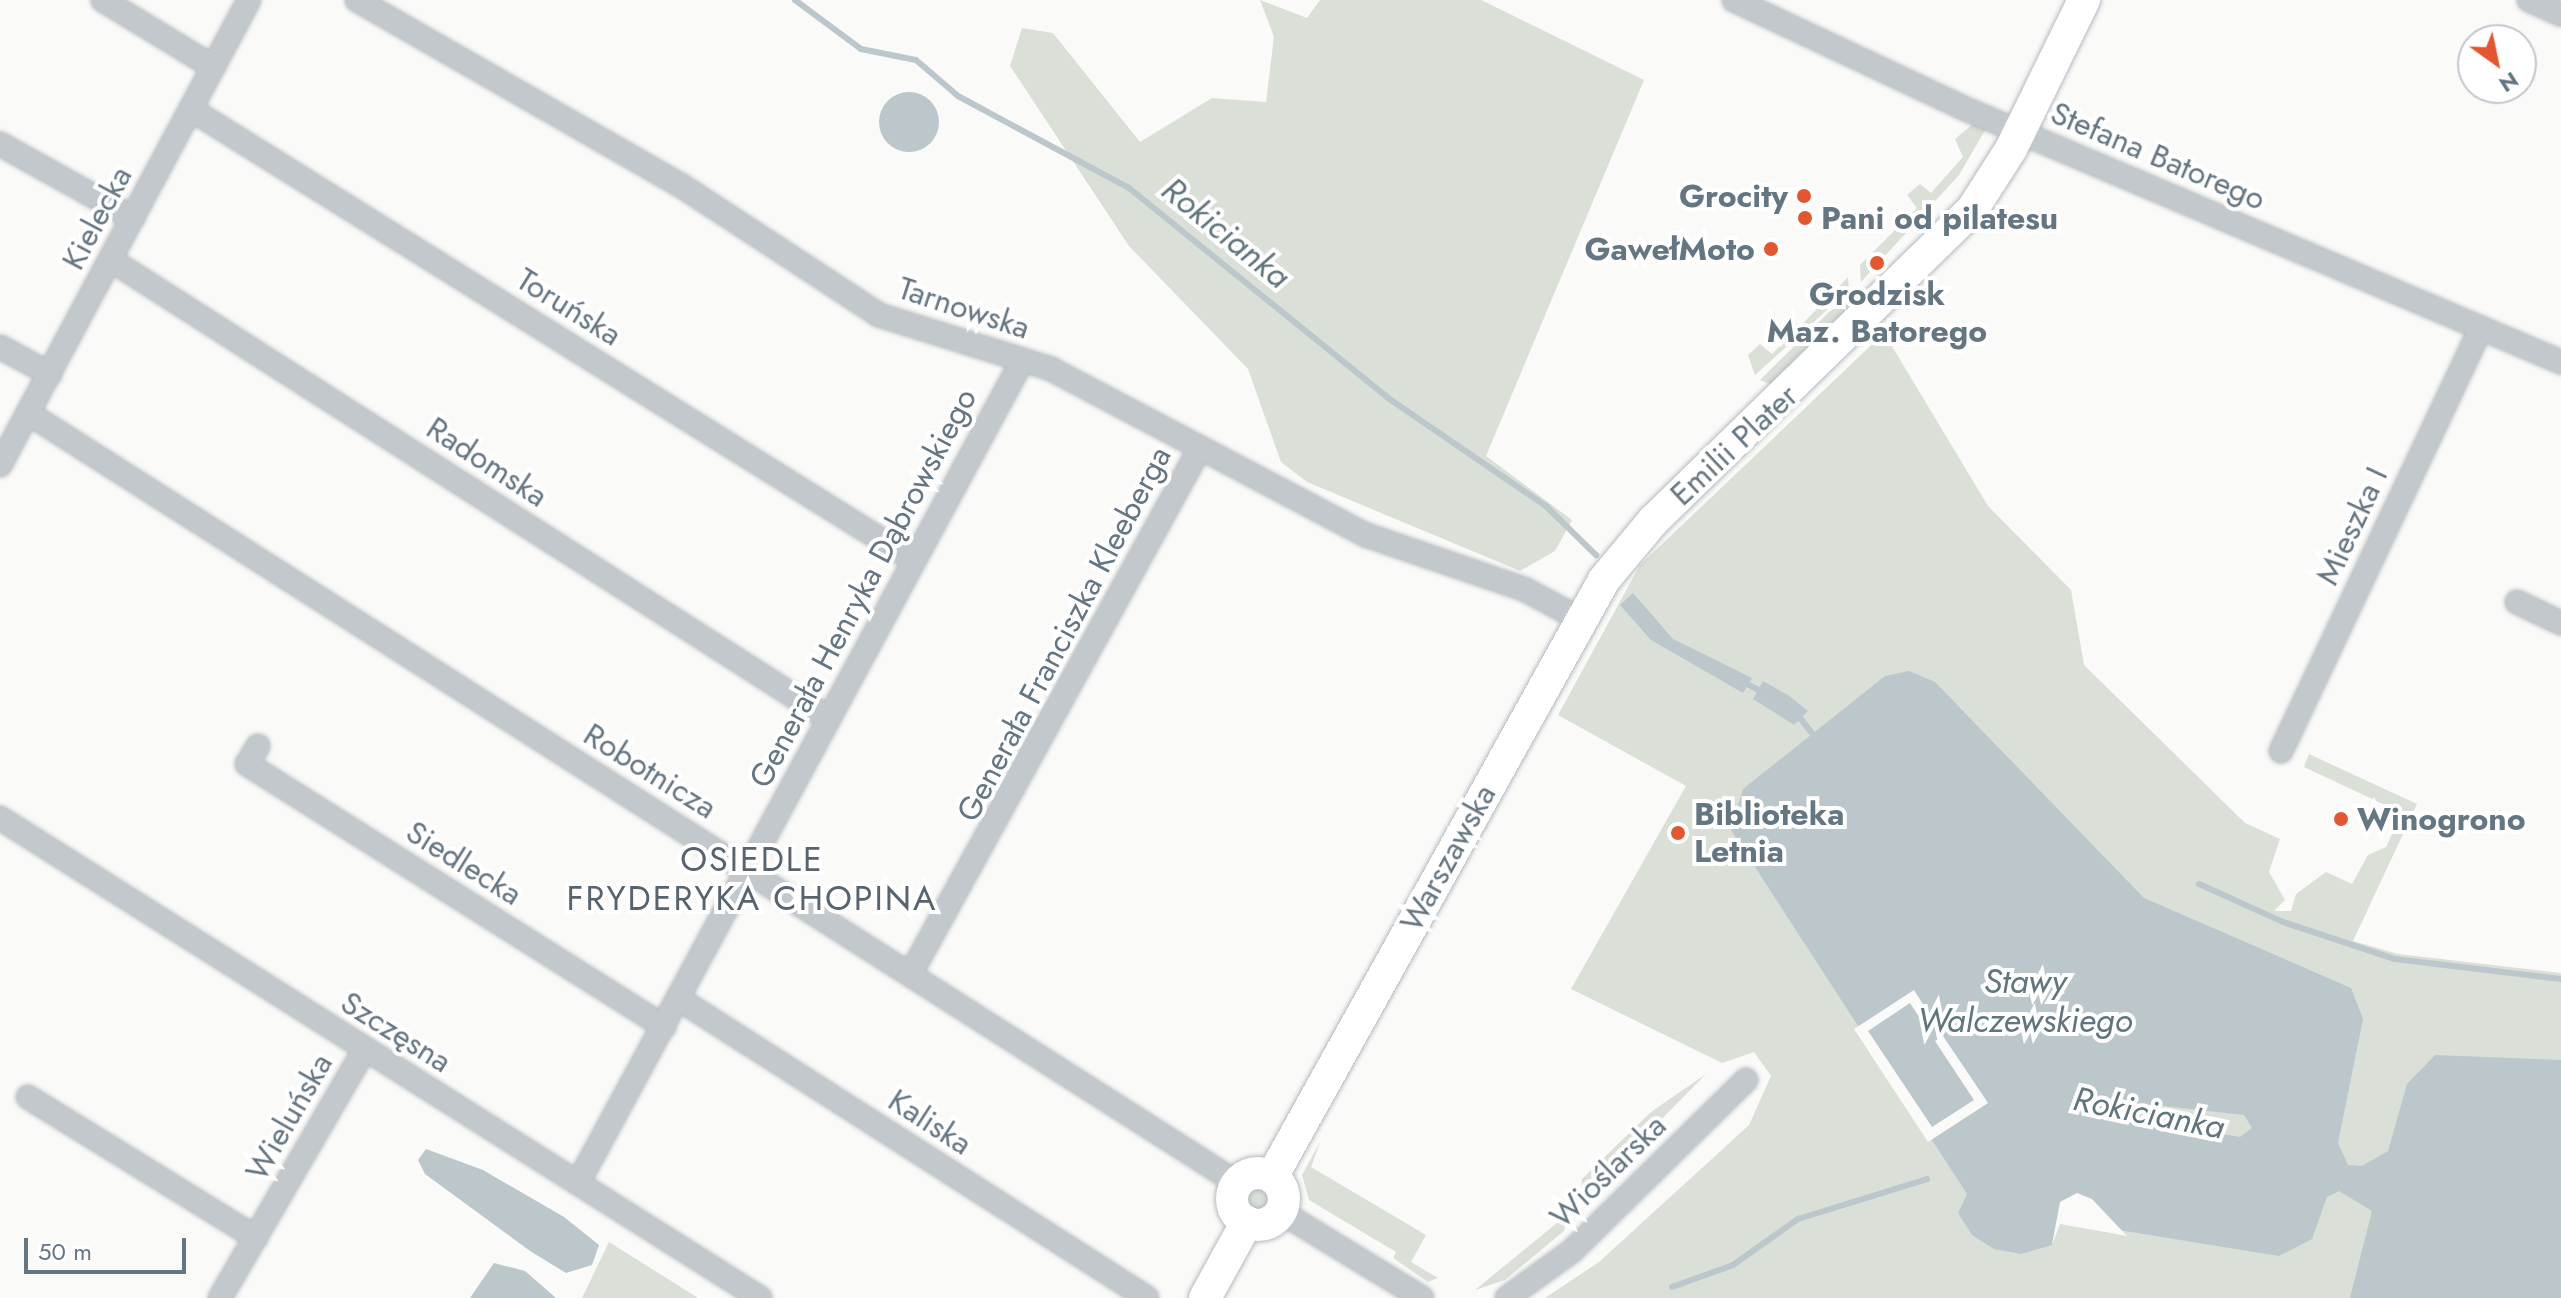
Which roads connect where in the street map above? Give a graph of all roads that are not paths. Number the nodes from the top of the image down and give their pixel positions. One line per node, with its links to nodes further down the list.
1 (103, 0): 8 (street)
2 (249, 0): 8 (street, Kielecka)
3 (357, 0): 16 (street, Tarnowska)
4 (1734, 0): 10 (street, Stefana Batorego)
5 (2084, 0): 10 (street, Emilii Plater)
6 (2529, 0): 7 (street)
7 (2561, 14)
8 (213, 67): 9 (street, Kielecka)
9 (192, 110): 12 (street, Kielecka); 23 (street, Toruńska)
10 (2021, 131): 14 (street, Stefana Batorego); 22 (street, Emilii Plater)
11 (0, 144): 12 (street)
12 (133, 218): 13 (street, Kielecka)
13 (111, 260): 18 (street, Kielecka); 27 (street, Radomska)
14 (2481, 328): 17 (street, Stefana Batorego); 29 (street, Mieszka I)
15 (0, 347): 18 (street)
16 (1022, 361): 20 (street, Tarnowska); 23 (street, Generała Henryka Dąbrowskiego)
17 (2561, 362)
18 (50, 374): 19 (street, Kielecka)
19 (28, 413): 21 (street, Kielecka); 31 (street, Robotnicza)
20 (1199, 450): 25 (street, Tarnowska); 32 (street, Generała Franciszka Kleeberga)
21 (0, 465)
22 (1632, 544): 25 (street, Warszawska)
23 (912, 559): 27 (street, Generała Henryka Dąbrowskiego)
24 (2517, 602): 26 (street)
25 (1580, 619): 38 (street, Warszawska)
26 (2561, 623)
27 (828, 718): 31 (street, Generała Henryka Dąbrowskiego)
28 (258, 746): 34 (street, Siedlecka)
29 (2281, 751)
30 (0, 818): 35 (street, Szczęsna)
31 (748, 871): 32 (street, Robotnicza); 33 (street, Generała Henryka Dąbrowskiego)
32 (911, 973): 40 (street, Robotnicza)
33 (679, 999): 34 (street, Generała Henryka Dąbrowskiego); 46 (street, Kaliska)
34 (664, 1027): 39 (street, Generała Henryka Dąbrowskiego)
35 (364, 1051): 39 (street, Szczęsna); 43 (street, Wieluńska)
36 (1746, 1080): 49 (street, Wioślarska)
37 (28, 1097): 43 (street)
38 (1272, 1177): 40 (street); 41 (street)
39 (578, 1183): 45 (street, Szczęsna)
40 (1237, 1183): 42 (street)
41 (1281, 1212): 42 (street); 48 (street)
42 (1247, 1222): 47 (street)
43 (256, 1238): 44 (street, Wieluńska)
44 (220, 1298)
45 (760, 1298)
46 (1147, 1298)
47 (1205, 1298)
48 (1422, 1298)
49 (1507, 1298)

